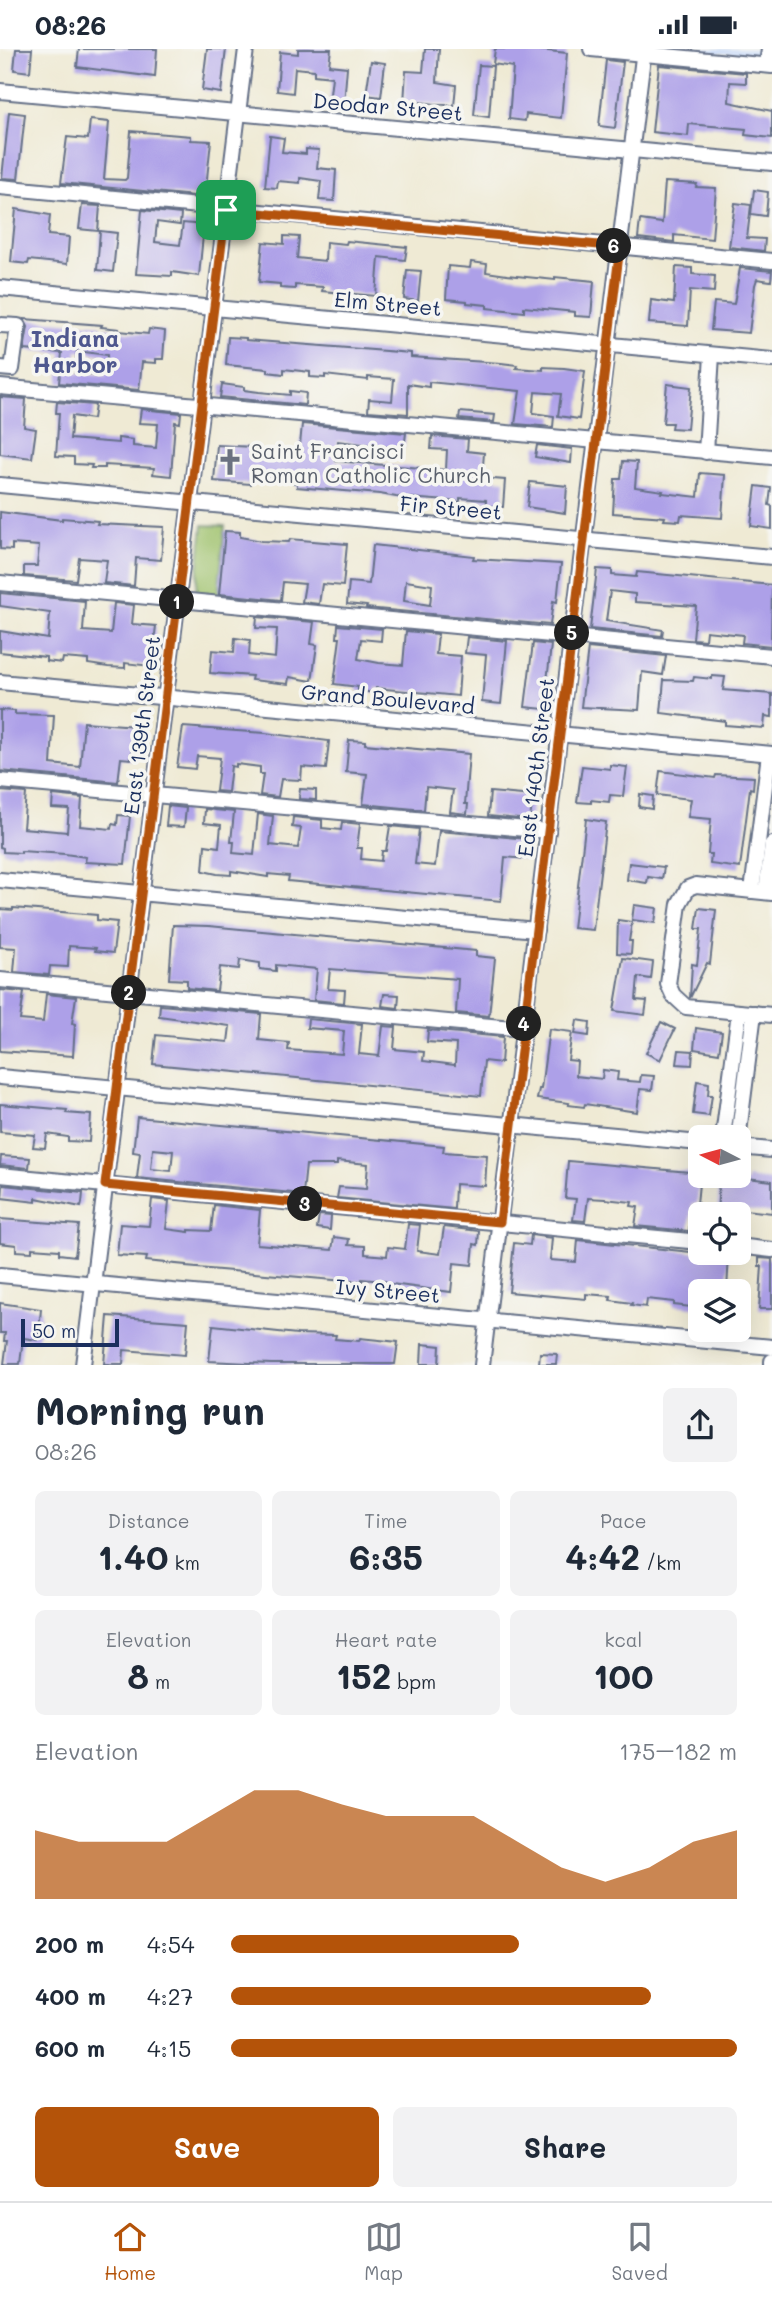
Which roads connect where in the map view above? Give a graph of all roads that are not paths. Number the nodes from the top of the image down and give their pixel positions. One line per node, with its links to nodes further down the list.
1 (246, 49): 7 (street, East 139th Street)
2 (591, 49): 4 (street)
3 (769, 49): 5 (street)
4 (644, 52): 5 (street); 8 (street, East 140th Street)
5 (770, 65)
6 (0, 91): 7 (street, Deodar Street)
7 (238, 113): 8 (street, Deodar Street); 11 (street, East 139th Street)
8 (632, 150): 9 (street, Deodar Street); 12 (street, East 140th Street)
9 (772, 163)
10 (0, 187): 11 (street)
11 (226, 210): 12 (street); 15 (street, East 139th Street)
12 (620, 247): 13 (street); 17 (street, East 140th Street)
13 (772, 261)
14 (0, 288): 15 (street, Elm Street)
15 (213, 308): 17 (street, Elm Street); 22 (street, East 139th Street)
16 (0, 325): 20 (street)
17 (608, 345): 18 (street, Elm Street); 23 (street, East 140th Street)
18 (712, 355): 19 (street, Elm Street); 24 (street)
19 (772, 360)
20 (0, 367)
21 (0, 387): 22 (street)
22 (201, 405): 23 (street); 27 (street, East 139th Street)
23 (596, 442): 24 (street); 28 (street, East 140th Street)
24 (706, 452): 25 (street)
25 (772, 457)
26 (0, 485): 27 (street, Fir Street)
27 (190, 503): 28 (street, Fir Street); 31 (street, East 139th Street)
28 (584, 540): 29 (street, Fir Street); 32 (street, East 140th Street)
29 (772, 557)
30 (0, 583): 31 (street)
31 (177, 600): 32 (street); 35 (street, East 139th Street)
32 (572, 638): 33 (street); 36 (street, East 140th Street)
33 (772, 656)
34 (0, 682): 35 (street, Grand Boulevard)
35 (165, 698): 36 (street, Grand Boulevard); 39 (street, East 139th Street)
36 (559, 736): 37 (street, Grand Boulevard); 40 (street, East 140th Street)
37 (771, 754): 43 (street)
38 (0, 781): 39 (street)
39 (153, 794): 40 (street); 44 (street, East 139th Street)
40 (548, 831): 45 (street, East 140th Street)
41 (772, 844): 43 (street)
42 (0, 880): 44 (street)
43 (764, 892): 48 (street)
44 (141, 894): 45 (street); 47 (street, East 139th Street)
45 (536, 930): 50 (street, East 140th Street)
46 (0, 980): 47 (street)
47 (129, 992): 50 (street); 52 (street, East 139th Street)
48 (746, 1012): 49 (street); 54 (street); 55 (street)
49 (772, 1015)
50 (523, 1029): 53 (street, East 140th Street)
51 (0, 1077): 52 (street)
52 (117, 1088): 53 (street); 60 (street, East 139th Street)
53 (512, 1125): 56 (street); 61 (street, East 140th Street)
54 (725, 1125)
55 (739, 1125)
56 (688, 1142)
57 (751, 1148): 58 (street)
58 (772, 1150)
59 (0, 1175): 60 (street)
60 (105, 1185): 61 (street); 66 (street, East 139th Street)
61 (500, 1222): 62 (street); 67 (street, East 140th Street)
62 (688, 1241)
63 (751, 1248): 64 (street)
64 (772, 1250)
65 (0, 1275): 66 (street, Ivy Street)
66 (93, 1283): 67 (street, Ivy Street); 69 (street, East 139th Street)
67 (488, 1320): 68 (street, Ivy Street); 70 (street, East 140th Street)
68 (772, 1347)
69 (83, 1364)
70 (482, 1364)

